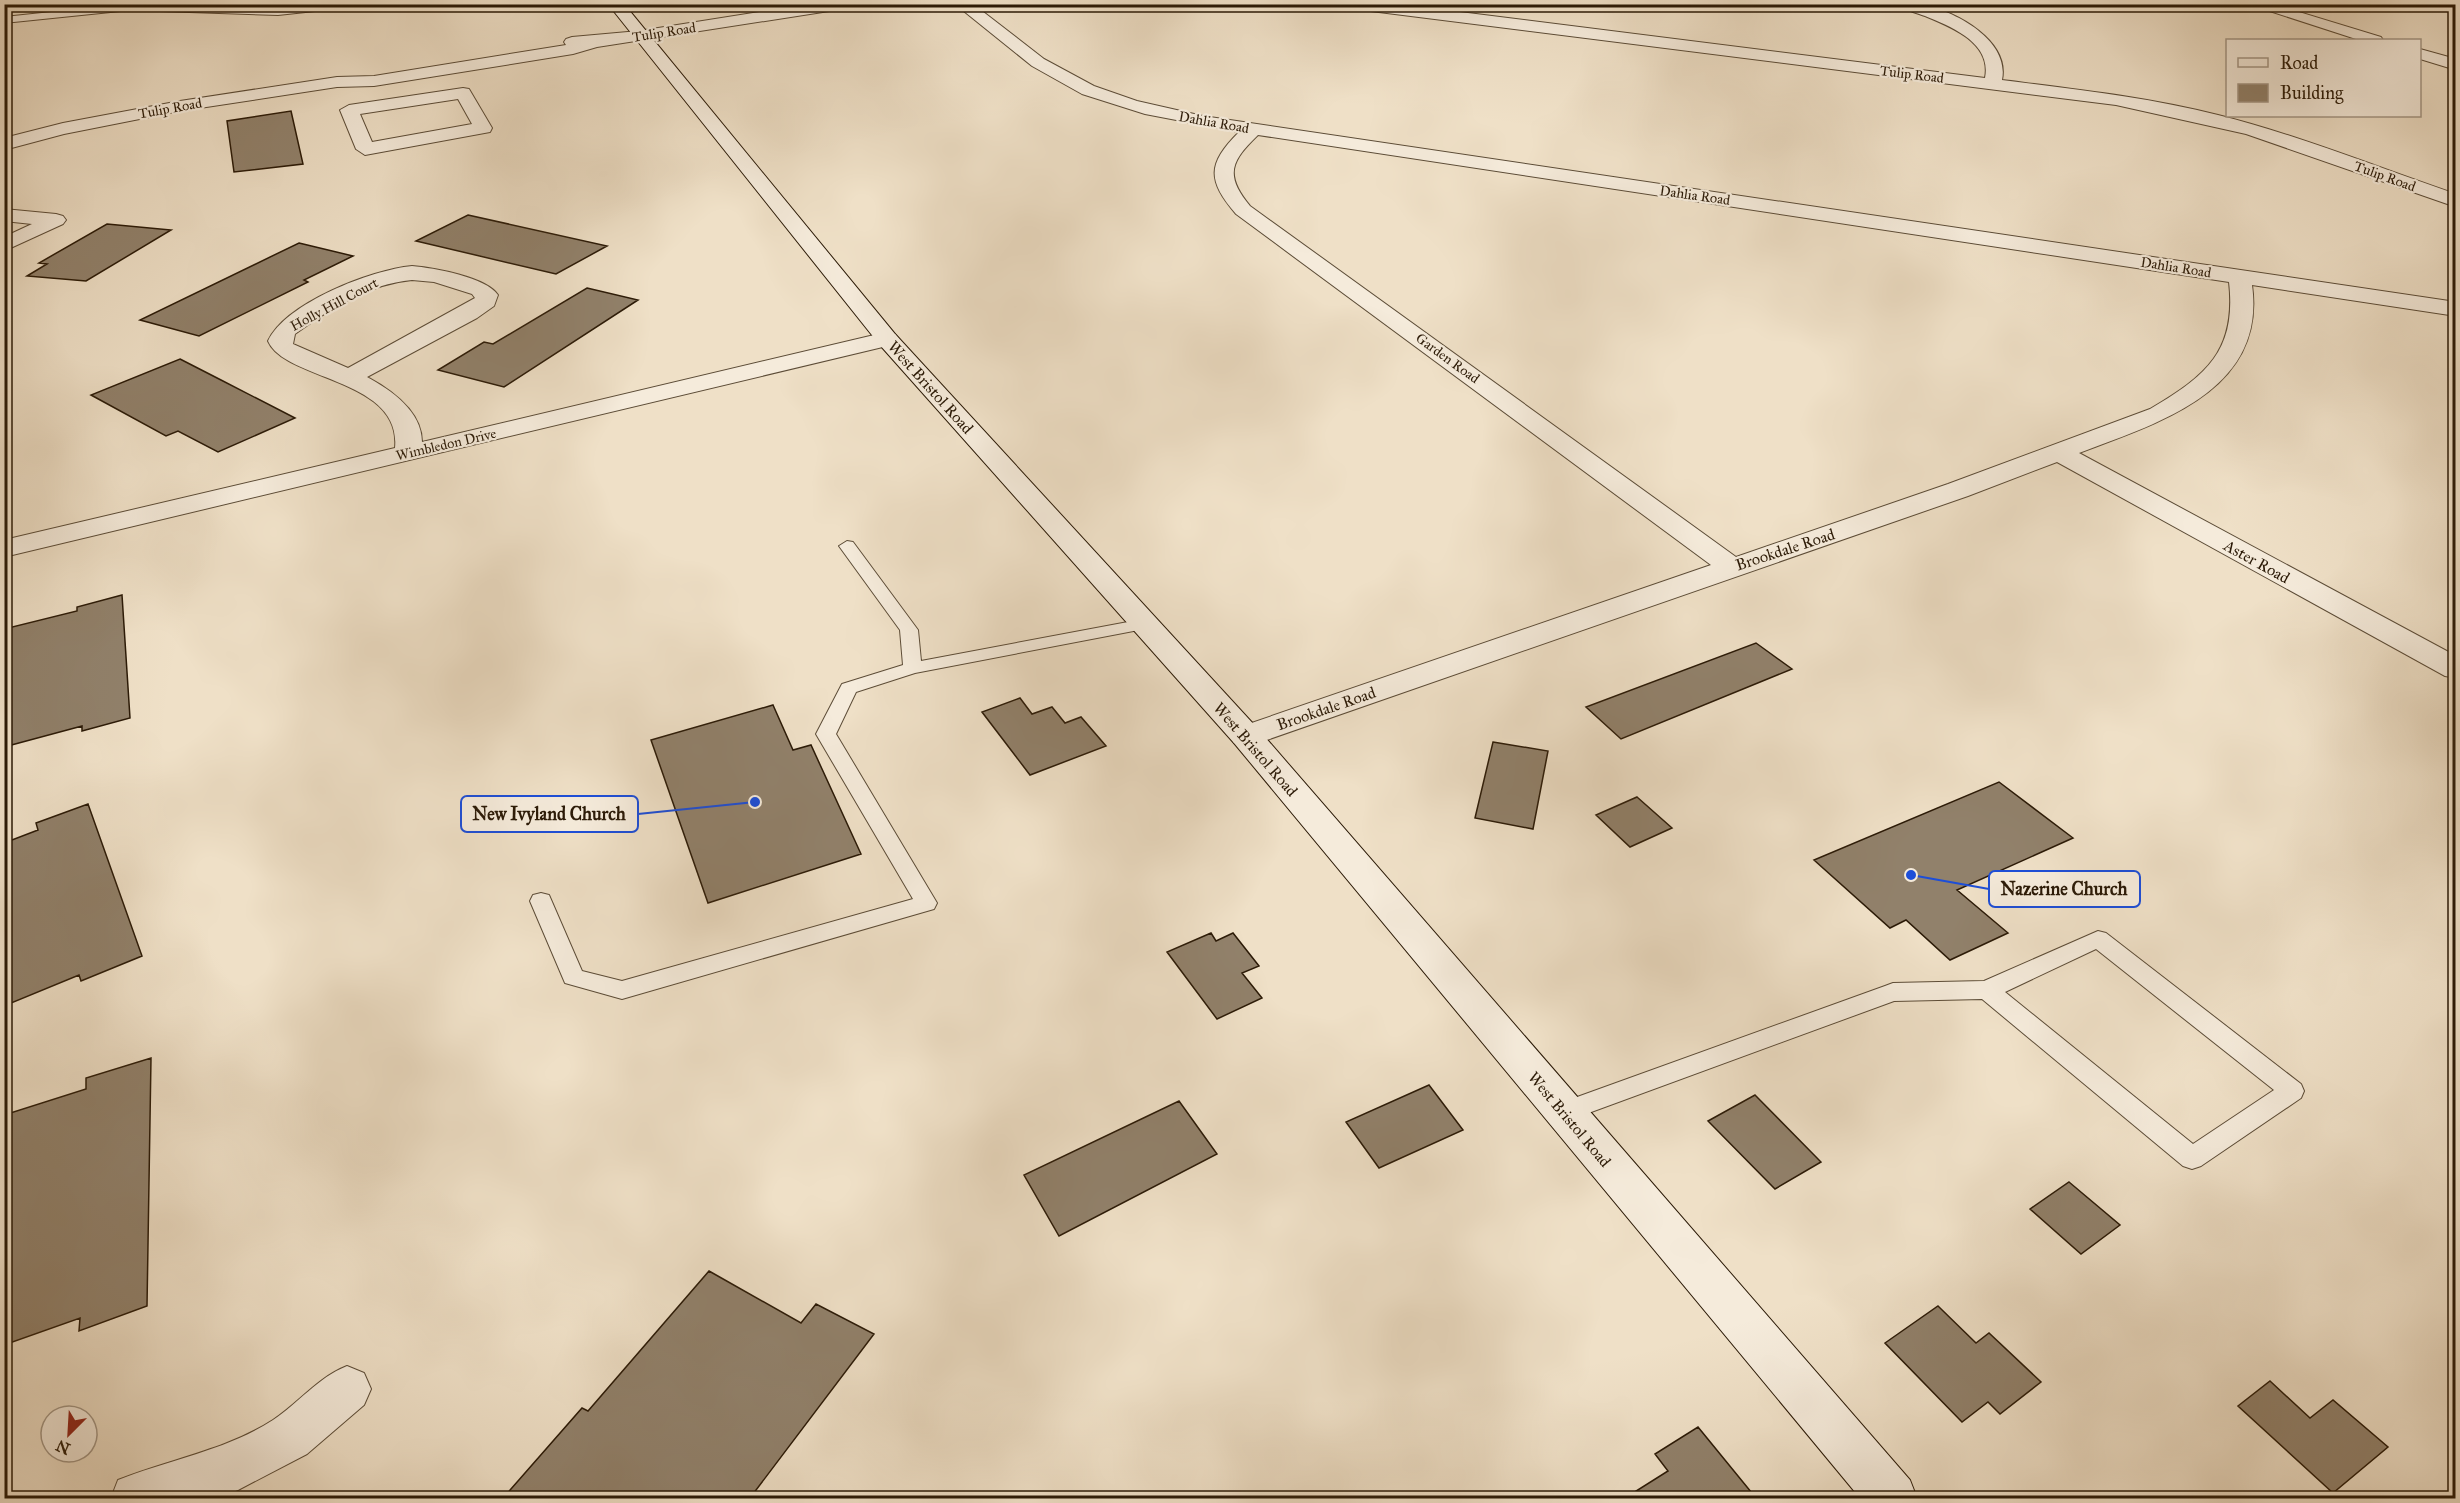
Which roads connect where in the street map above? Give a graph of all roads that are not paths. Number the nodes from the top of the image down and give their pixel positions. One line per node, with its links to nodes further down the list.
1 (375, 4): 8 (lane)
2 (615, 4): 9 (street, West Bristol Road)
3 (842, 4): 9 (street, Tulip Road)
4 (962, 4): 16 (street, Dahlia Road)
5 (1355, 4): 14 (street, Tulip Road)
6 (1907, 4): 14 (street)
7 (2255, 4): 10 (street)
8 (4, 20)
9 (639, 36): 13 (street, Tulip Road); 23 (street, West Bristol Road)
10 (2372, 39)
11 (2421, 54): 12 (street)
12 (2456, 65)
13 (337, 82): 15 (street); 17 (street, Tulip Road)
14 (1992, 84): 18 (street, Tulip Road)
15 (349, 110): 15 (street)
16 (1253, 129): 21 (street, Dahlia Road); 29 (street, Garden Road)
17 (4, 144)
18 (2456, 201)
19 (4, 215): 20 (street)
20 (4, 245)
21 (2240, 277): 22 (street, Dahlia Road); 25 (street, Brookdale Road)
22 (2456, 309)
23 (887, 339): 26 (street, Wimbledon Drive); 30 (street, West Bristol Road)
24 (348, 378): 24 (street, Holly Hill Court); 26 (street, Holly Hill Court)
25 (2060, 453): 29 (street, Brookdale Road); 32 (street, Aster Road)
26 (408, 454): 28 (street, Wimbledon Drive)
27 (847, 546): 31 (lane)
28 (4, 549)
29 (1732, 567): 33 (street, Brookdale Road)
30 (1144, 624): 31 (lane); 33 (street, West Bristol Road)
31 (912, 668): 34 (lane)
32 (2456, 669)
33 (1246, 736): 36 (street, West Bristol Road)
34 (541, 901)
35 (1987, 990): 35 (lane); 36 (lane)
36 (1564, 1112): 39 (street, West Bristol Road)
37 (347, 1389): 38 (street)
38 (136, 1498)
39 (1892, 1498)

